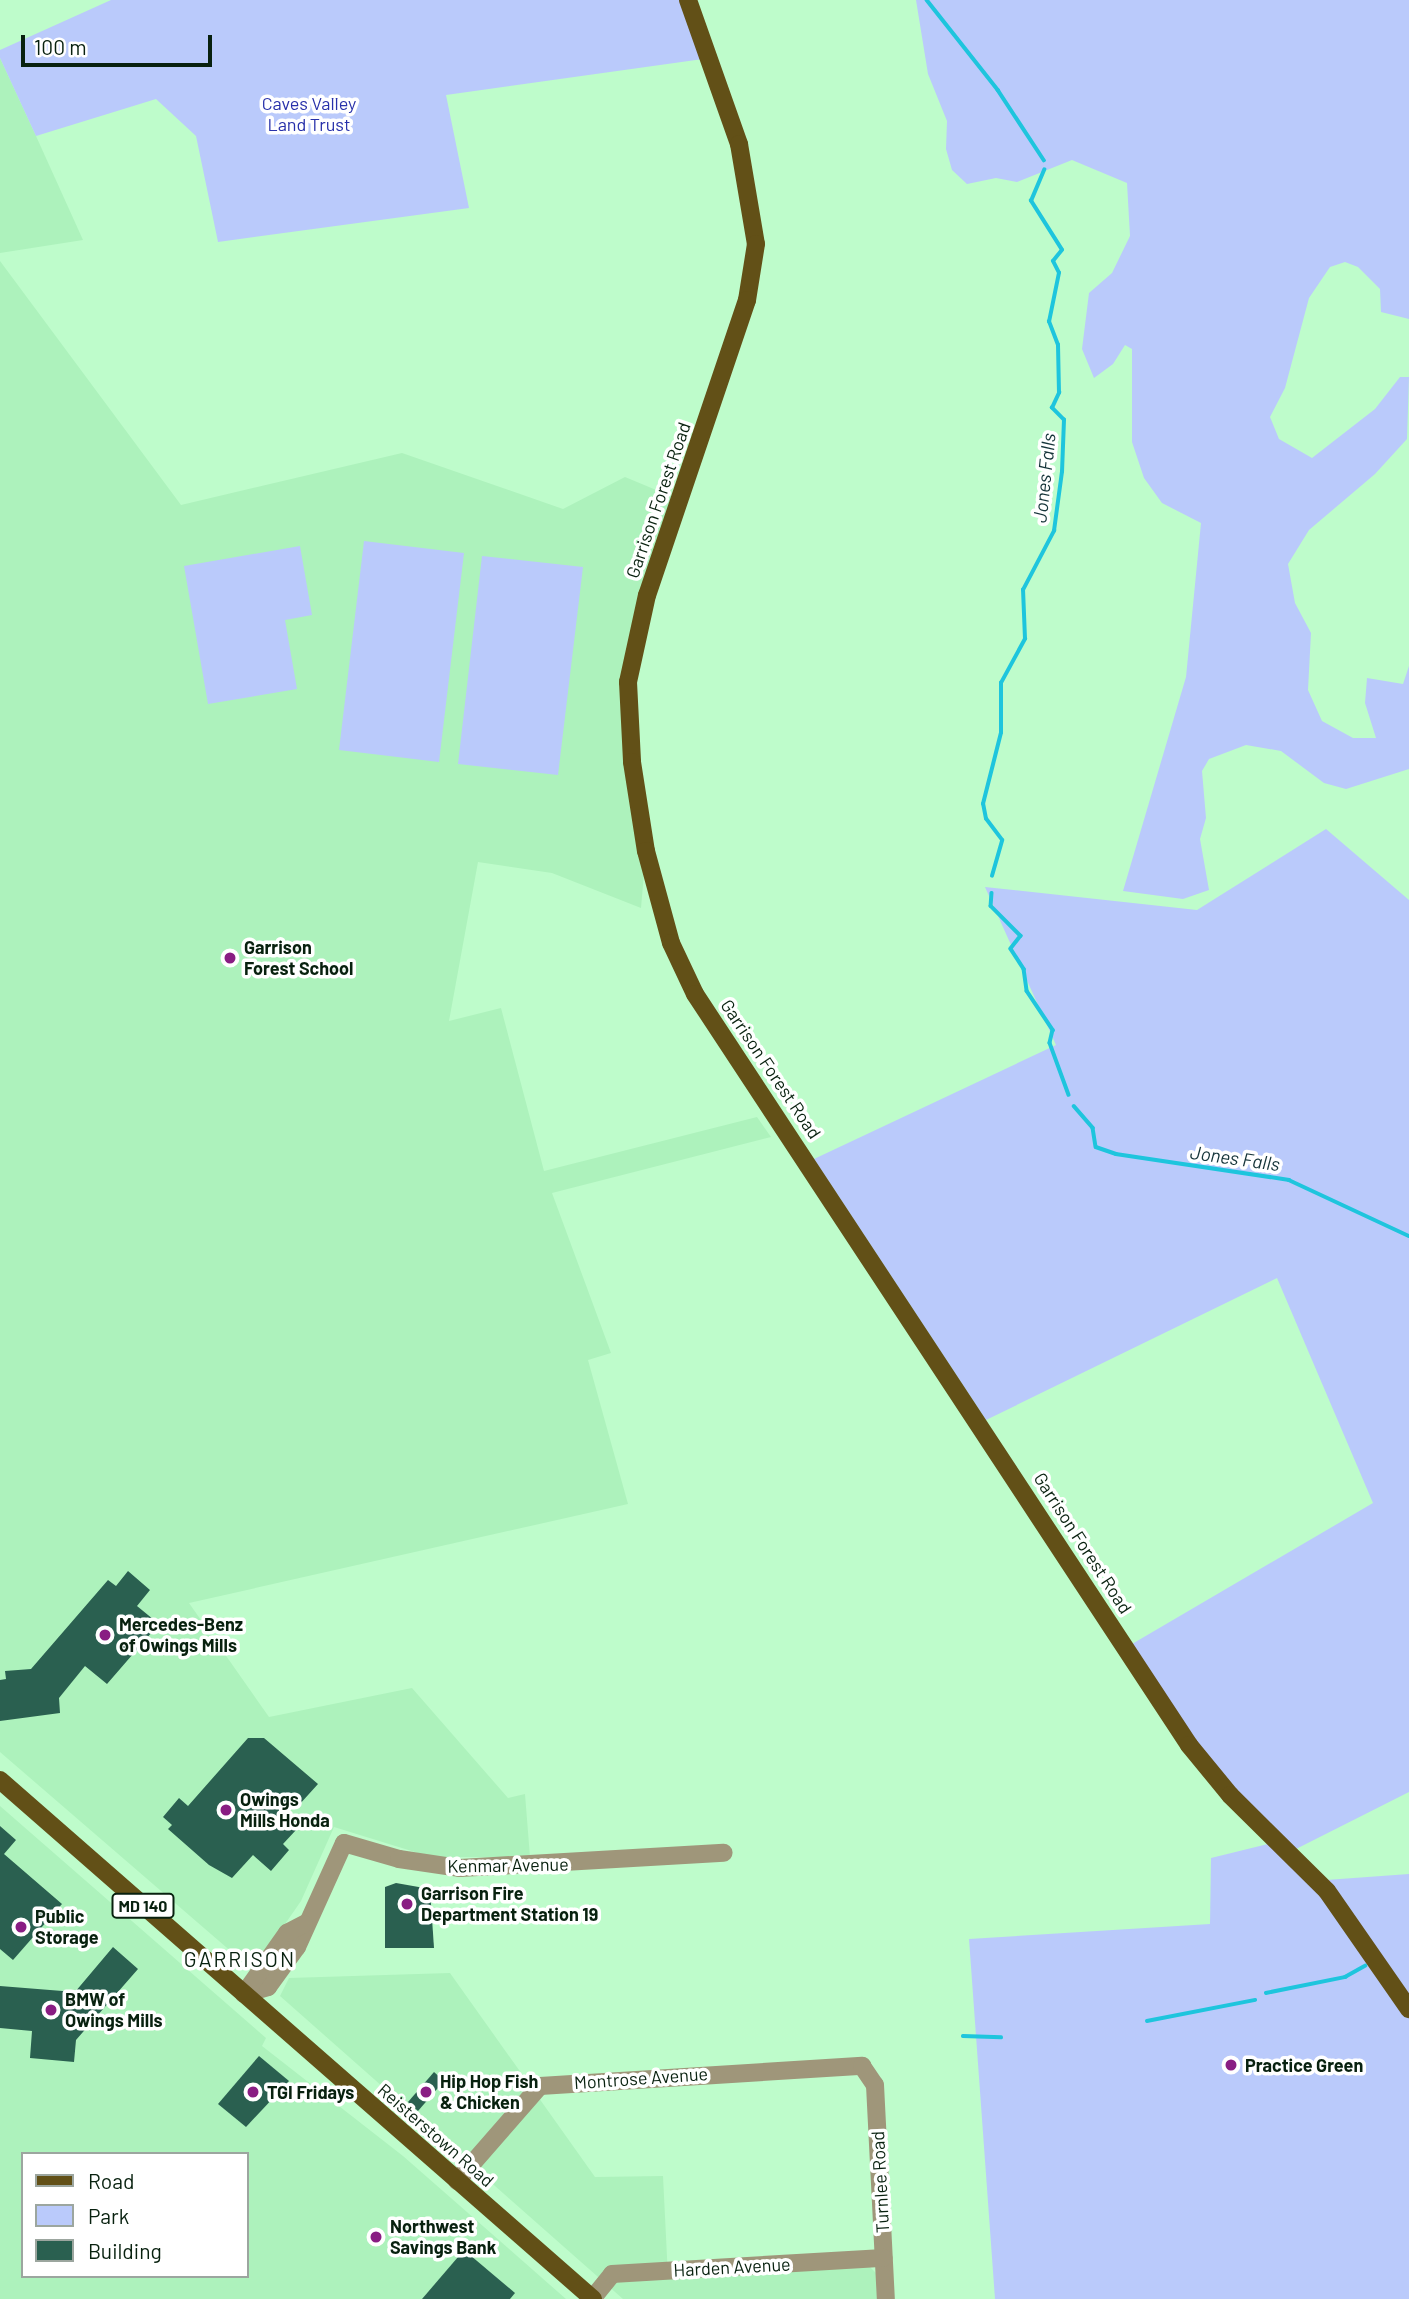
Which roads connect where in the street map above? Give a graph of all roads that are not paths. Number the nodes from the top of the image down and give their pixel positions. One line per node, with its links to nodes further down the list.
1 (688, 0): 5 (main road, Garrison Forest Road)
2 (0, 1780): 4 (main road, Reisterstown Road / MD 140)
3 (724, 1853): 4 (street, Kenmar Avenue)
4 (244, 1994): 7 (main road, Reisterstown Road / MD 140)
5 (1409, 2009)
6 (867, 2068): 7 (street, Montrose Avenue); 8 (street, Turnlee Road)
7 (457, 2180): 9 (main road, Reisterstown Road / MD 140)
8 (884, 2258): 9 (street, Harden Avenue); 10 (street, Turnlee Road)
9 (593, 2299)
10 (886, 2299)

